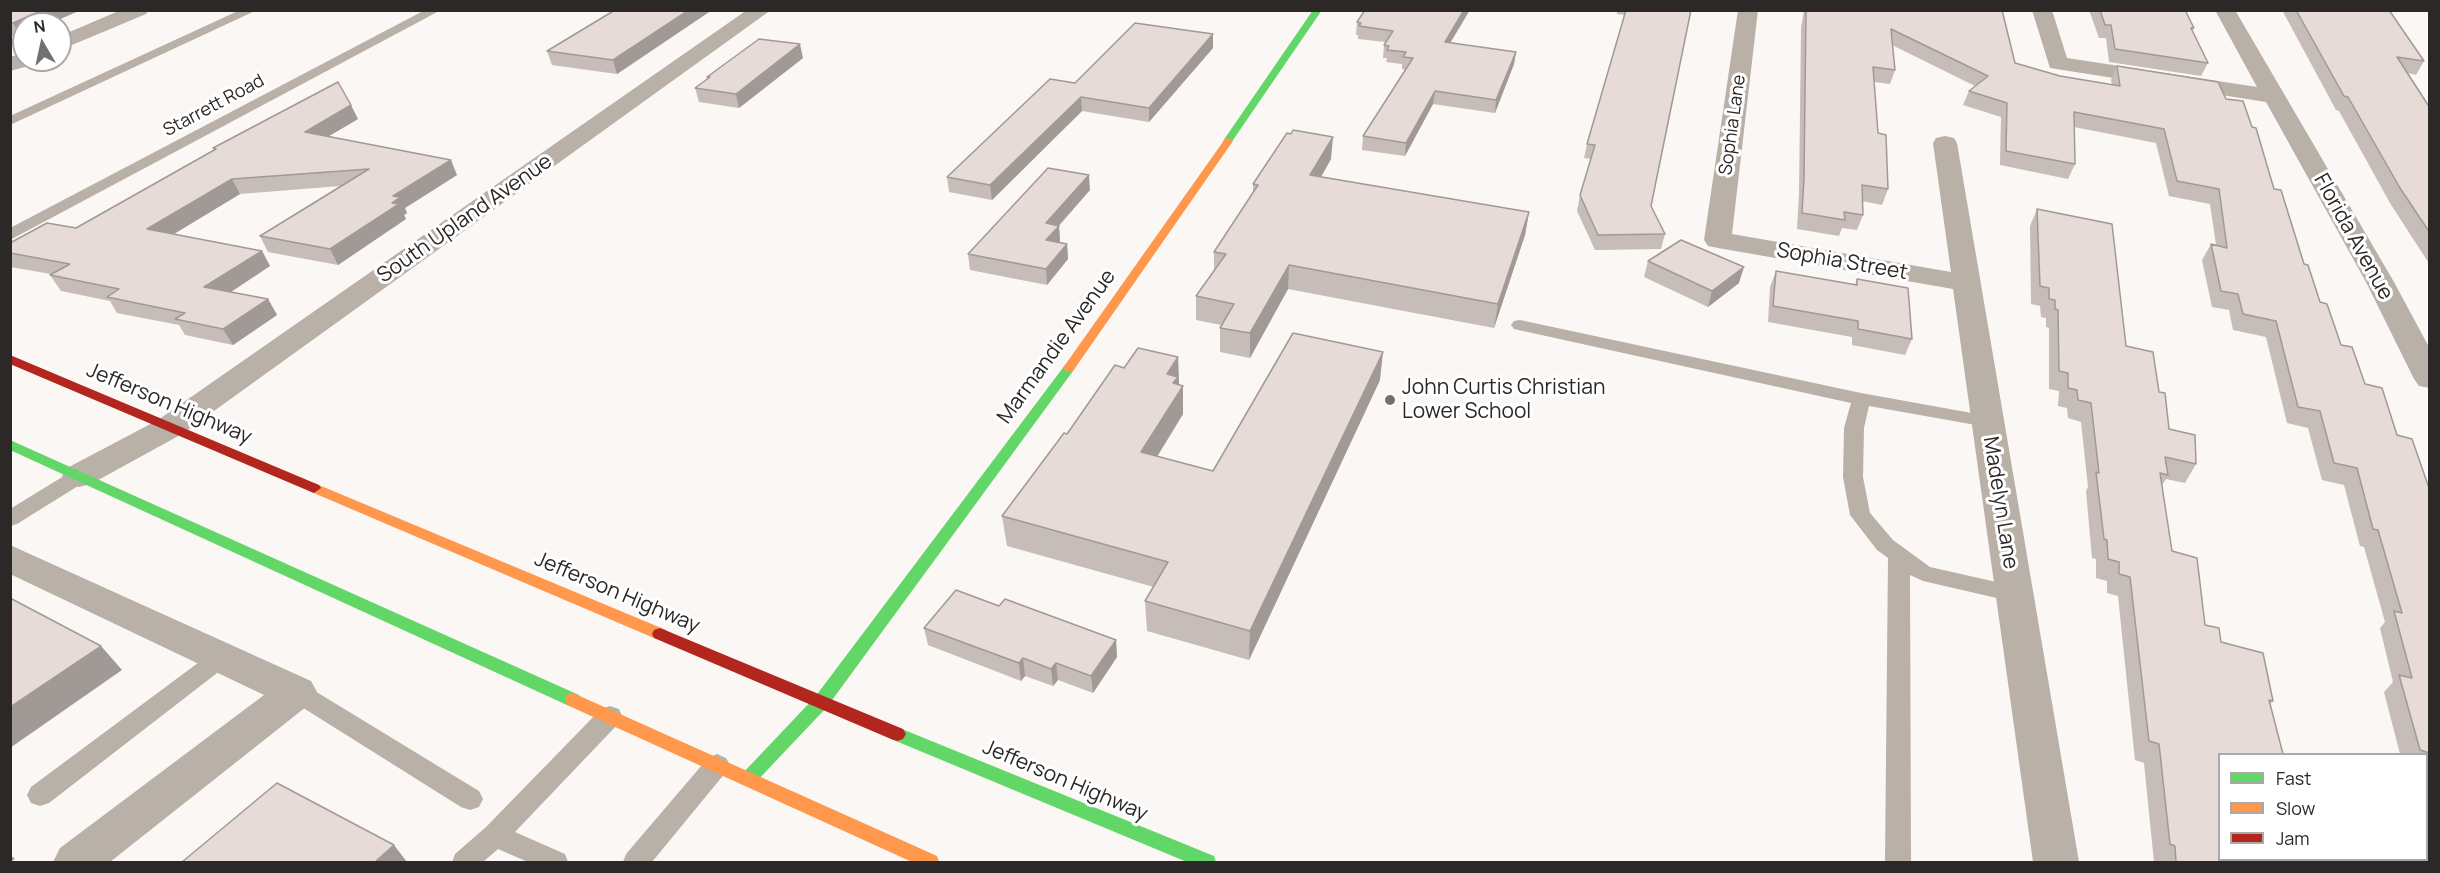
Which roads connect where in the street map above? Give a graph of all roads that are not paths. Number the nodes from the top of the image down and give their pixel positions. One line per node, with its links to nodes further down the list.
1 (139, 10): 9 (street)
2 (251, 10): 11 (lane)
3 (435, 10): 13 (lane, Starrett Road)
4 (761, 10): 21 (street, South Upland Avenue)
5 (1318, 10): 30 (main road, Marmandie Avenue)
6 (1748, 10): 14 (street, Sophia Lane)
7 (2042, 10): 10 (street)
8 (2225, 10): 10 (street, Florida Avenue)
9 (72, 39)
10 (2274, 96): 18 (street, Florida Avenue)
11 (10, 121)
12 (1946, 143): 15 (street, Madelyn Lane)
13 (10, 235)
14 (1718, 240): 15 (street, Sophia Street)
15 (1966, 283): 20 (street, Madelyn Lane)
16 (1520, 325): 19 (lane)
17 (10, 359): 21 (main road, Jefferson Highway)
18 (2430, 379)
19 (1861, 399): 20 (lane); 25 (lane)
20 (1987, 421): 27 (street, Madelyn Lane)
21 (170, 427): 23 (street, South Upland Avenue); 30 (main road, Jefferson Highway)
22 (10, 444): 23 (main road)
23 (79, 476): 24 (lane); 31 (main road)
24 (10, 519)
25 (1899, 555): 27 (lane); 43 (lane)
26 (10, 558): 28 (street)
27 (2014, 594): 44 (street, Madelyn Lane)
28 (222, 657): 29 (street); 34 (lane)
29 (297, 692): 35 (lane); 37 (street)
30 (821, 702): 33 (main road, Marmandie Avenue); 42 (main road, Jefferson Highway)
31 (610, 716): 32 (main road); 36 (lane)
32 (717, 765): 33 (main road); 40 (lane)
33 (748, 779): 41 (main road)
34 (40, 795)
35 (470, 799)
36 (495, 836): 38 (lane); 39 (lane)
37 (76, 862)
38 (465, 862)
39 (555, 862)
40 (636, 862)
41 (930, 862)
42 (1208, 862)
43 (1898, 862)
44 (2056, 862)

